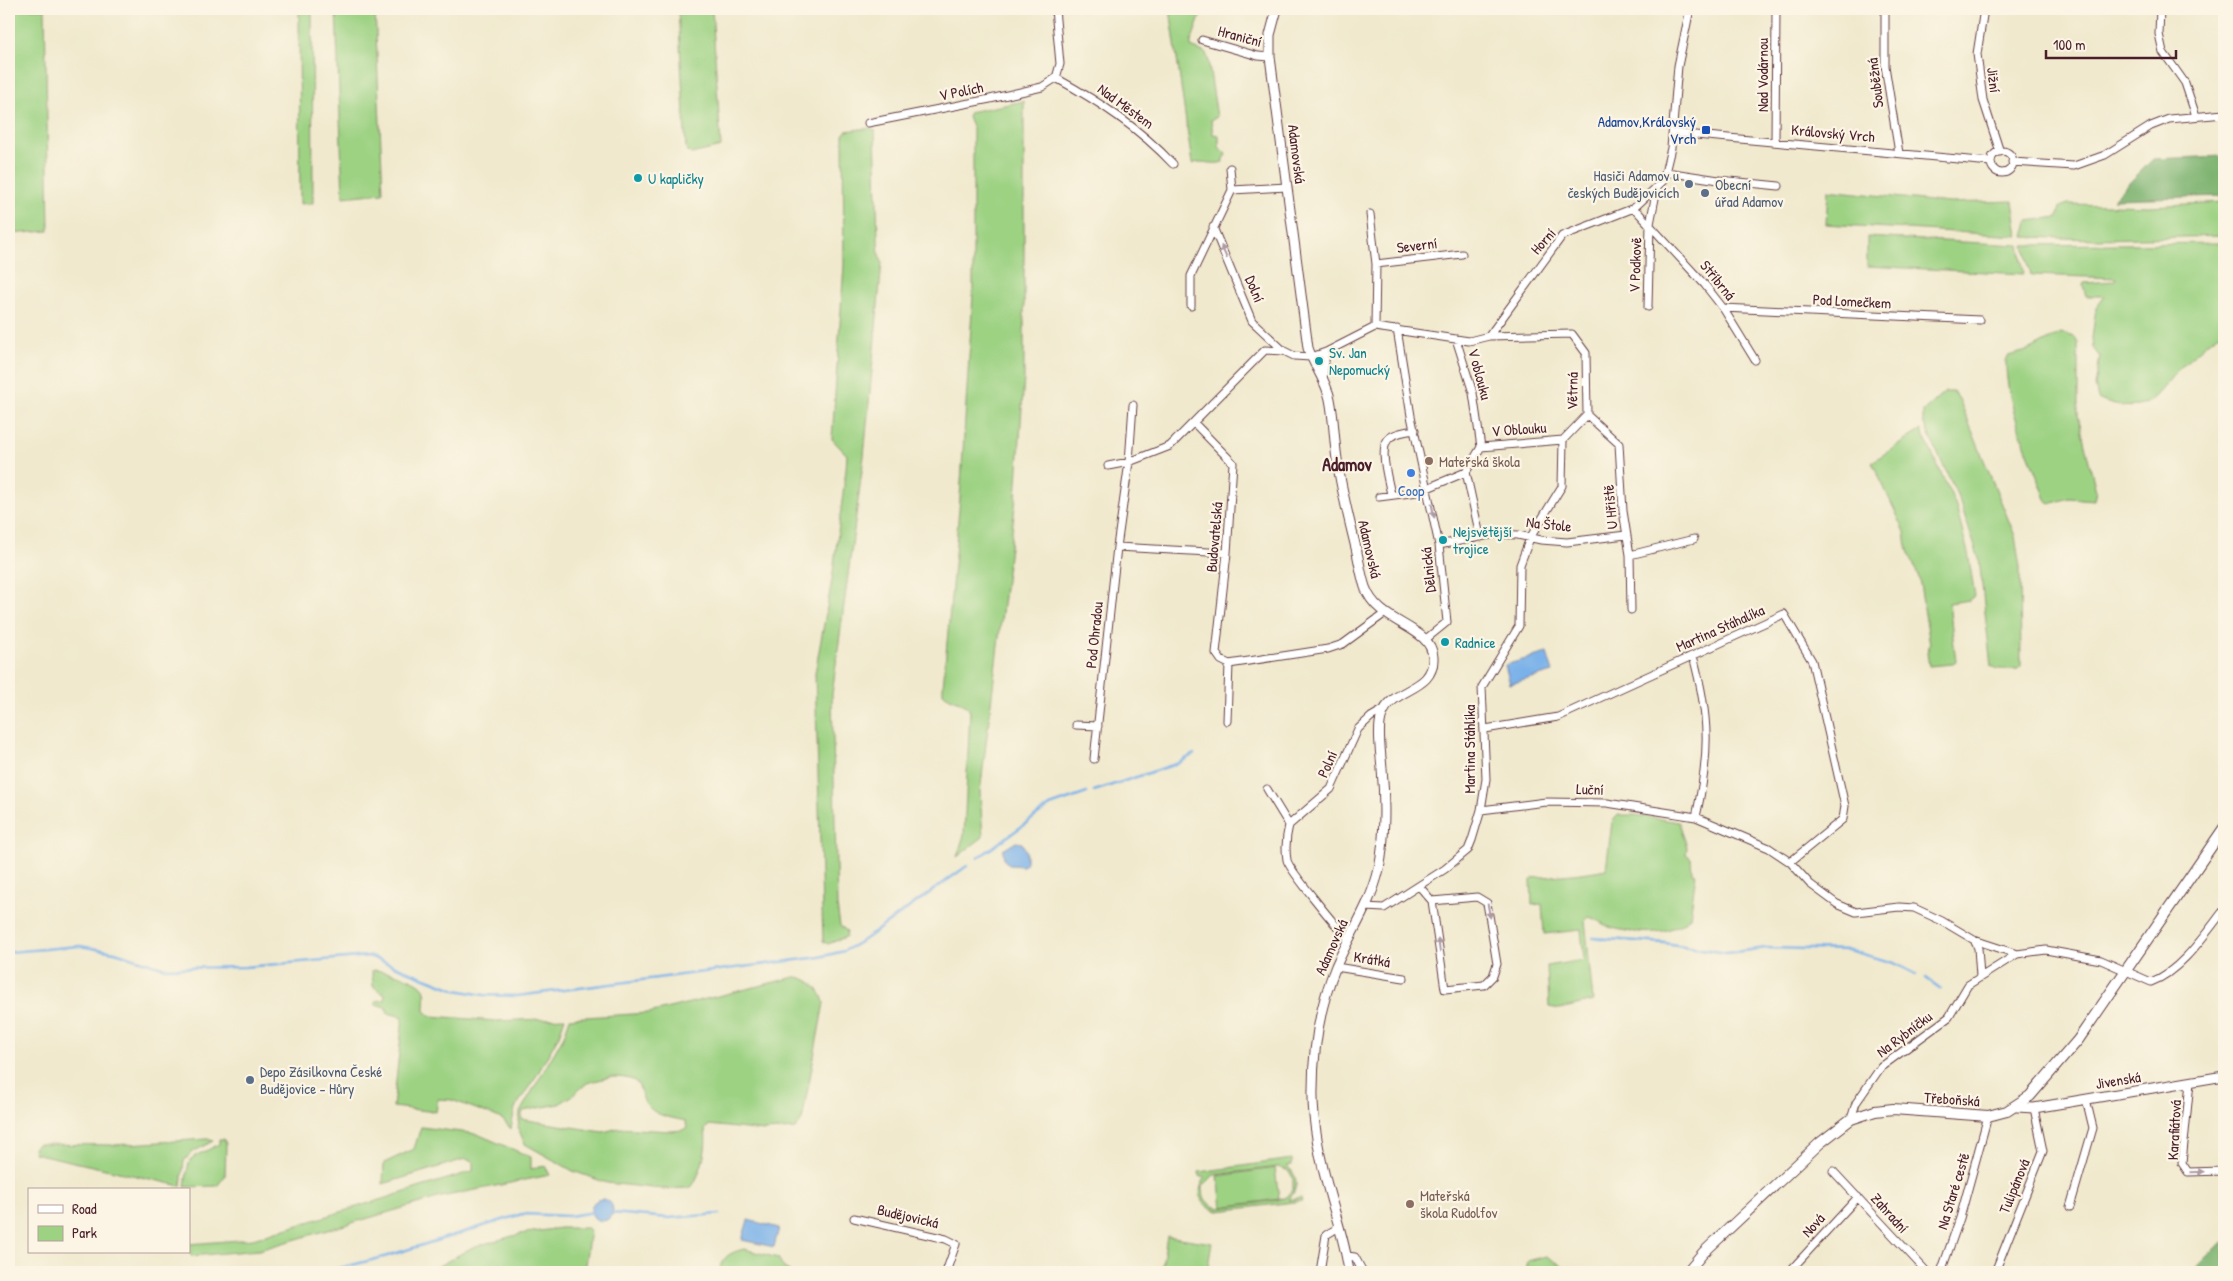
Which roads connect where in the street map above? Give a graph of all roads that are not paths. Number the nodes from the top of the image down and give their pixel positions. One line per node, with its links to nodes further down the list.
1 (1055, 9): 10 (street)
2 (1277, 9): 9 (street, Adamovská)
3 (1690, 9): 14 (street, Horní)
4 (1776, 9): 15 (street, Nad Vodárnou)
5 (1885, 9): 17 (street, Souběžná)
6 (1984, 9): 16 (street, Jižní)
7 (2160, 9): 12 (street)
8 (1202, 40): 9 (street, Hraniční)
9 (1270, 57): 24 (street, Adamovská)
10 (1056, 78): 13 (street, V Polích); 20 (street, Nad Městem)
11 (2224, 114): 12 (street)
12 (2196, 116): 19 (street)
13 (868, 123)
14 (1674, 133): 15 (street, Královský Vrch); 22 (street, Horní)
15 (1775, 142): 17 (street, Královský Vrch)
16 (2000, 152): 18 (street); 19 (street)
17 (1898, 153): 18 (street, Královský Vrch)
18 (1991, 162): 19 (street)
19 (2012, 162)
20 (1173, 164)
21 (1230, 168): 26 (street)
22 (1666, 172): 23 (street); 25 (street, Horní)
23 (1780, 186)
24 (1287, 187): 26 (street); 43 (street, Adamovská)
25 (1657, 187): 27 (street, Horní); 29 (street)
26 (1232, 190): 30 (street)
27 (1634, 208): 29 (street, Stříbrná); 39 (street, Horní)
28 (1370, 214): 32 (street)
29 (1650, 224): 34 (street, V Podkově); 35 (street, Stříbrná)
30 (1213, 227): 33 (street); 41 (street, Dolní, one-way to 30)
31 (1462, 254): 32 (street, Severní)
32 (1376, 264): 37 (street)
33 (1191, 306)
34 (1648, 307)
35 (1723, 308): 36 (street, Pod Lomečkem); 44 (street, Stříbrná)
36 (1980, 320)
37 (1375, 327): 38 (street); 42 (street)
38 (1397, 328): 40 (street); 49 (street, Dělnická)
39 (1489, 336): 40 (street); 47 (street, Větrná)
40 (1456, 339): 51 (street, V oblouku)
41 (1284, 351): 43 (street); 48 (street)
42 (1326, 352): 43 (street); 45 (street)
43 (1311, 357): 45 (street, Adamovská)
44 (1756, 360)
45 (1323, 379): 67 (street, Adamovská)
46 (1134, 405): 52 (street, Pod Ohradou)
47 (1588, 415): 50 (street, Větrná); 58 (street, U Hřiště)
48 (1194, 423): 52 (street); 64 (street, Budovatelská)
49 (1415, 430): 55 (street, Dělnická); 56 (street)
50 (1563, 440): 51 (street, V Oblouku); 60 (street)
51 (1481, 446): 54 (street, V Oblouku)
52 (1129, 462): 53 (street); 63 (street, Pod Ohradou)
53 (1108, 466)
54 (1466, 472): 55 (street); 59 (street)
55 (1428, 488): 56 (street); 62 (street, Dělnická, one-way to 62)
56 (1392, 495): 57 (street)
57 (1379, 496)
58 (1626, 535): 60 (street, Na Štole); 65 (street, U Hřiště)
59 (1480, 536): 60 (street, Na Štole); 62 (street, Na Štole)
60 (1530, 538): 75 (street, Martina Stáhlíka)
61 (1694, 539): 65 (street)
62 (1439, 544): 68 (street, Dělnická)
63 (1117, 547): 64 (street); 74 (street, Pod Ohradou)
64 (1227, 553): 70 (street, Budovatelská)
65 (1630, 555): 66 (street, U Hřiště)
66 (1631, 610)
67 (1384, 614): 68 (street, Adamovská); 70 (street)
68 (1426, 639): 71 (street)
69 (1693, 656): 75 (street, Martina Stáhalíka); 79 (street); 82 (street, Martina Stáhalíka)
70 (1229, 664): 72 (street)
71 (1383, 710): 80 (street, Polní); 85 (street, Adamovská)
72 (1227, 721)
73 (1076, 725): 74 (street)
74 (1098, 726): 76 (street, Pod Ohradou)
75 (1485, 729): 78 (street, Martina Stáhlíka)
76 (1094, 760)
77 (1267, 789): 80 (street)
78 (1481, 810): 79 (street, Luční); 83 (street)
79 (1696, 817): 82 (street, Luční)
80 (1289, 825): 87 (street)
81 (2224, 828): 91 (main road, Třeboňská)
82 (1790, 862): 88 (street, Na Rybníčku)
83 (1419, 886): 84 (street); 85 (street)
84 (1432, 901): 84 (street, one-way to 84)
85 (1365, 907): 87 (street, Adamovská)
86 (2224, 910): 91 (street, Na Rybníčku)
87 (1349, 939): 90 (street, Adamovská)
88 (1974, 940): 89 (street, Na Rybníčku); 92 (street)
89 (2017, 954): 91 (street, Na Rybníčku); 92 (street, Na Rybníčku)
90 (1336, 967): 93 (street, Krátká); 106 (street, Adamovská)
91 (2126, 972): 97 (main road, Třeboňská)
92 (1980, 976): 100 (street, Na Rybníčku)
93 (1404, 978)
94 (2224, 1076): 95 (street, Jivenská)
95 (2190, 1082): 96 (street, Jivenská); 102 (street, Karafiátová, one-way to 102)
96 (2086, 1098): 98 (street, Jivenská); 104 (street)
97 (2017, 1107): 98 (street, Jivenská); 99 (main road, Třeboňská)
98 (2034, 1108): 116 (street, Tulipánová)
99 (1988, 1116): 100 (main road, Třeboňská); 115 (street, Na Staré cestě)
100 (1851, 1119): 108 (main road, Třeboňská)
101 (1833, 1171): 103 (street, Zahradní)
102 (2224, 1171)
103 (1858, 1197): 113 (street, Nová); 114 (street, Zahradní)
104 (2070, 1206)
105 (854, 1218): 109 (street, Budějovická)
106 (1340, 1227): 107 (street, Adamovská); 110 (street)
107 (1351, 1257): 111 (street, Adamovská); 112 (street)
108 (1690, 1271)
109 (946, 1272)
110 (1320, 1272)
111 (1350, 1272)
112 (1362, 1272)
113 (1789, 1272)
114 (1927, 1272)
115 (1941, 1272)
116 (1995, 1272)

